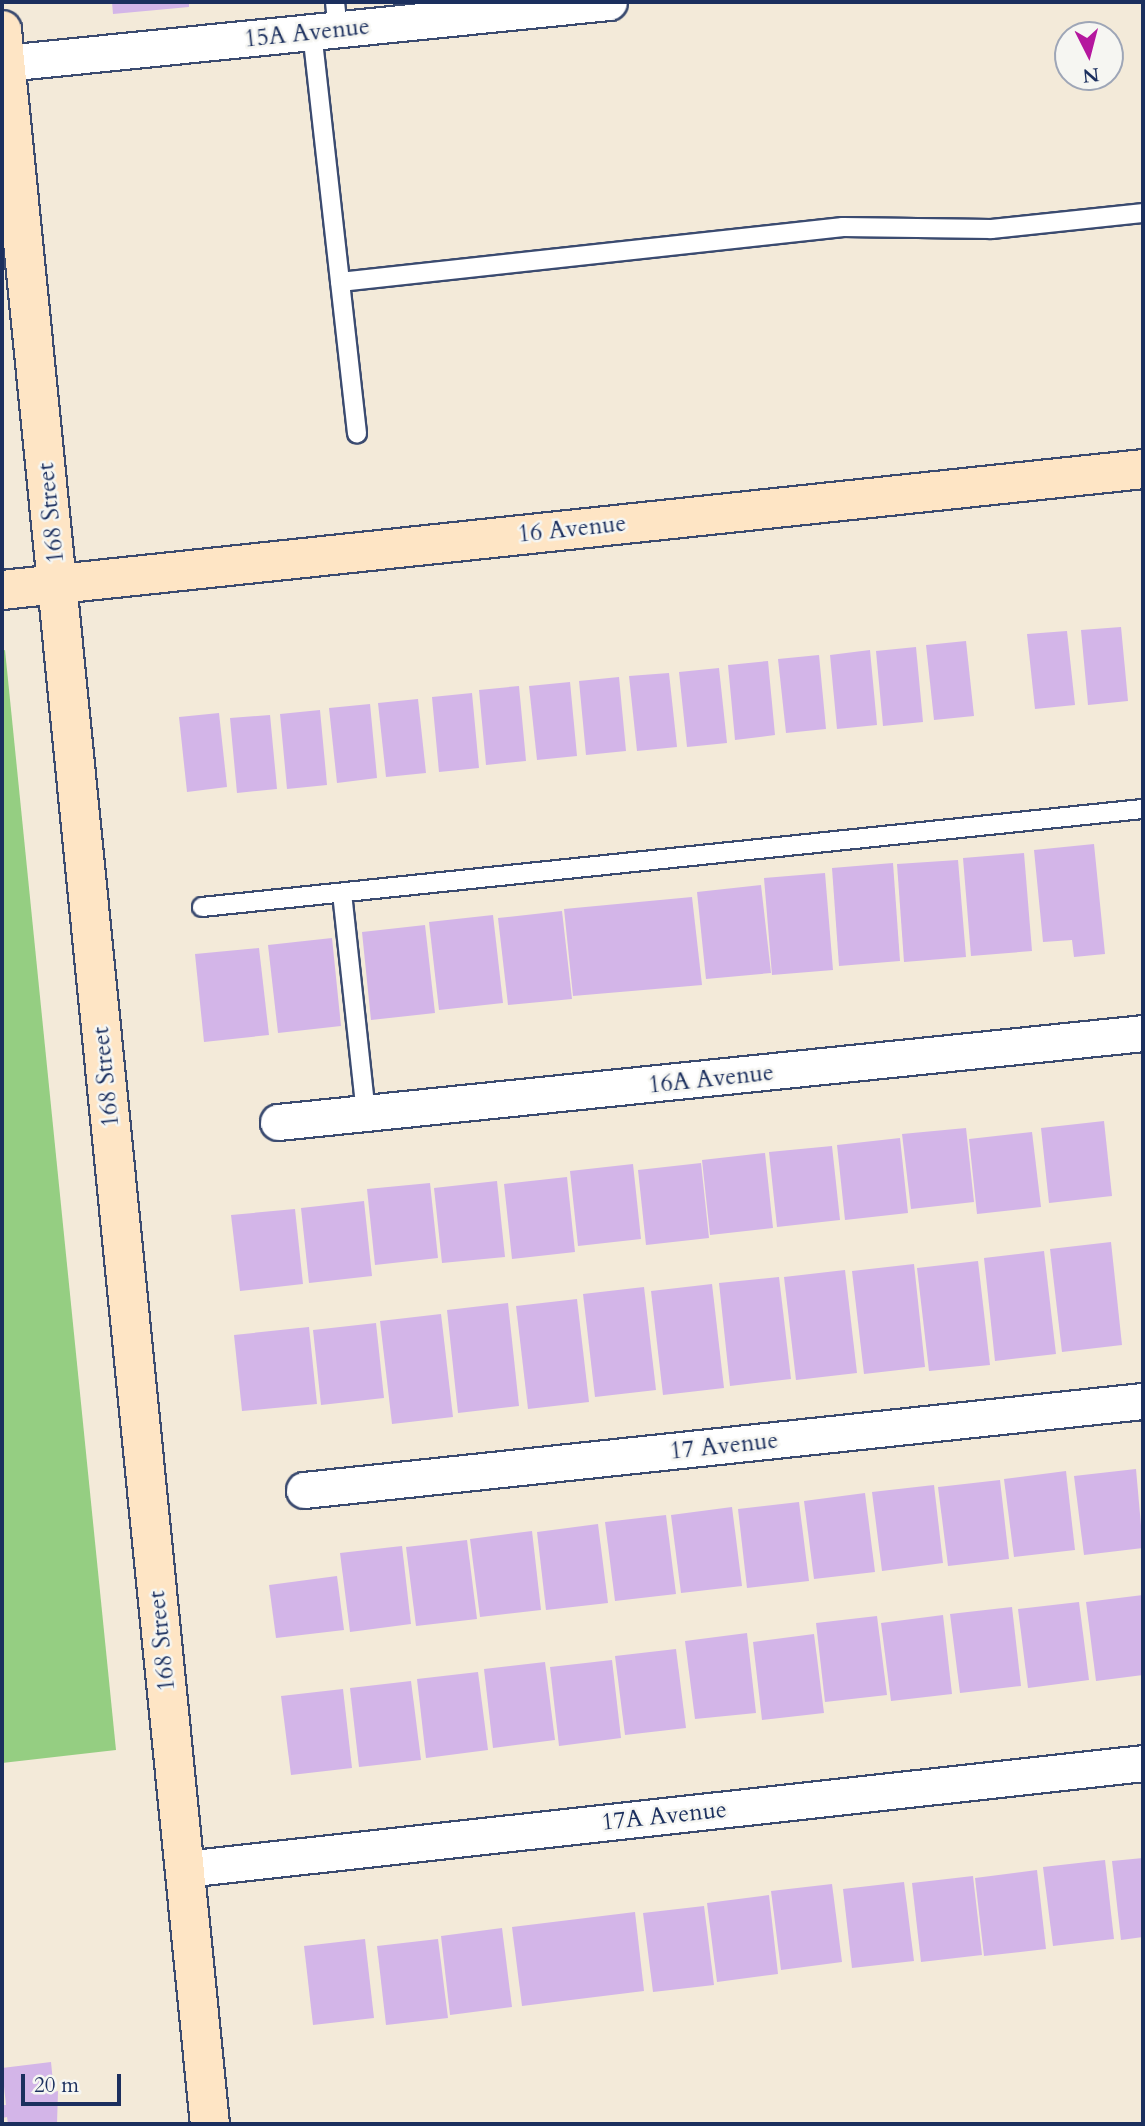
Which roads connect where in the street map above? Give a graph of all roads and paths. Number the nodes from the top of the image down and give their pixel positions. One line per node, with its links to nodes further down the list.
1 (610, 2): 2 (street, 15A Avenue)
2 (328, 21): 3 (street, 15A Avenue); 5 (lane)
3 (3, 47): 8 (main road, 168 Street)
4 (1143, 213): 5 (lane)
5 (340, 282): 6 (lane)
6 (357, 433)
7 (1143, 469): 8 (main road, 16 Avenue)
8 (58, 584): 9 (main road, 16 Avenue); 19 (main road, 168 Street)
9 (2, 590)
10 (1143, 809): 11 (lane)
11 (342, 893): 12 (lane); 14 (lane)
12 (202, 907)
13 (1143, 1033): 14 (street, 16A Avenue)
14 (366, 1114): 15 (street, 16A Avenue)
15 (278, 1122)
16 (1143, 1401): 17 (street, 17 Avenue)
17 (304, 1490)
18 (1143, 1763): 19 (street, 17A Avenue)
19 (184, 1869): 20 (main road, 168 Street)
20 (210, 2124)

